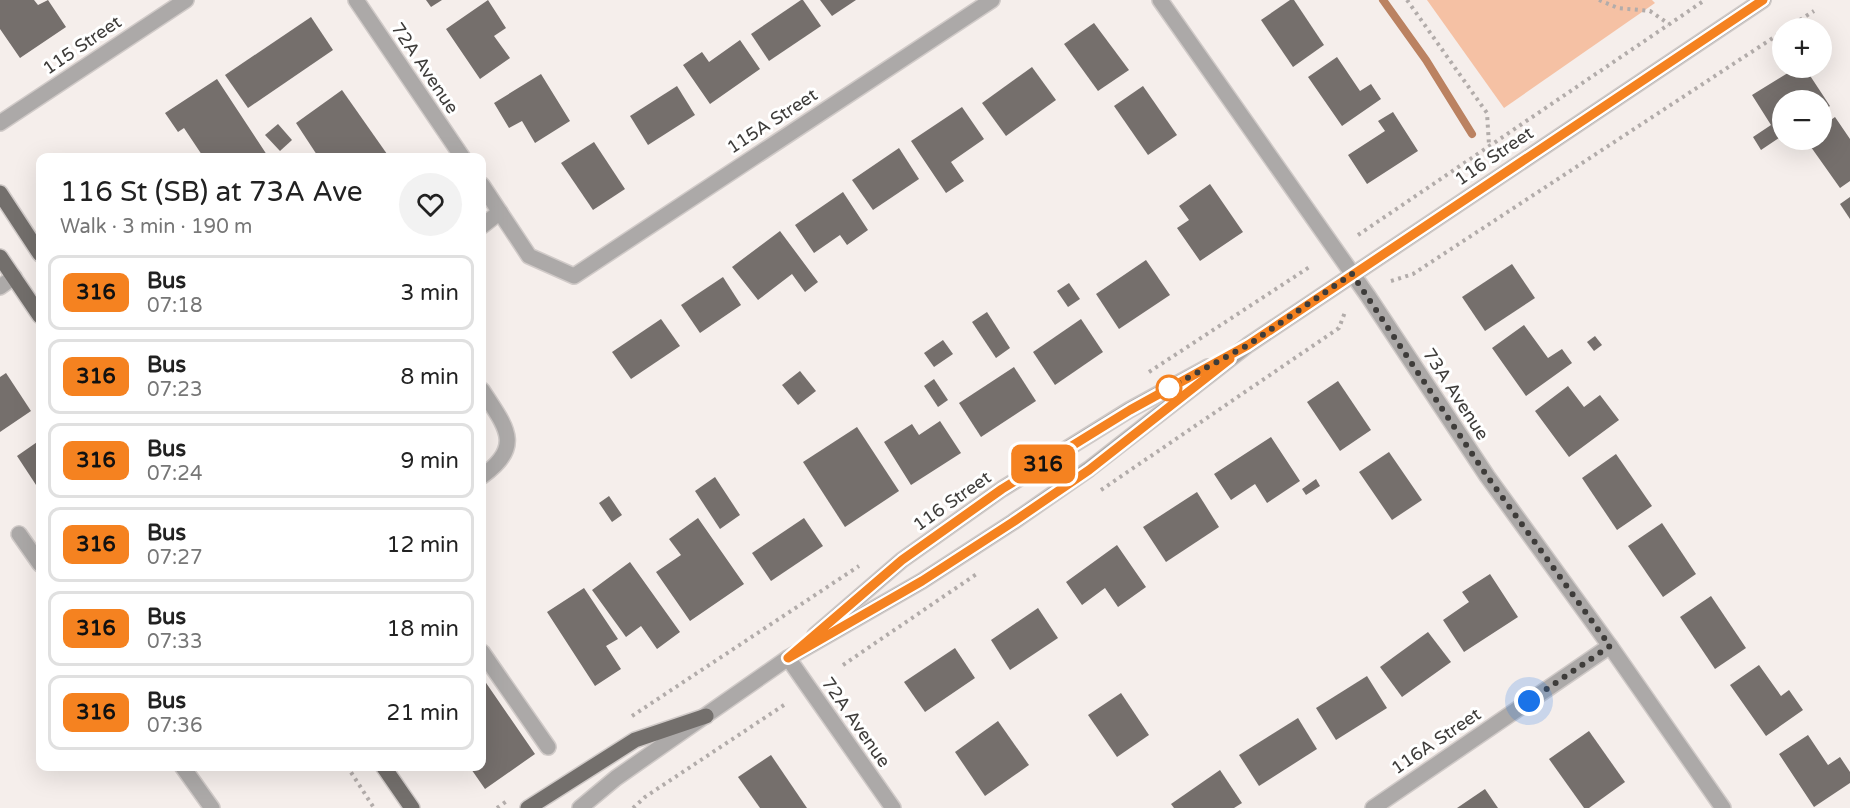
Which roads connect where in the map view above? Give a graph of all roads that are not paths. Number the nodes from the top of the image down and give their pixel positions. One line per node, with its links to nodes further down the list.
1 (186, 0): 6 (street, 115 Street)
2 (356, 0): 7 (street, 72A Avenue)
3 (993, 0): 10 (street, 115A Street)
4 (1160, 0): 14 (street, 73A Avenue)
5 (1763, 0): 14 (street, 116 Street)
6 (0, 123)
7 (460, 153)
8 (486, 191): 10 (street)
9 (0, 193): 12 (main road)
10 (500, 213): 11 (street)
11 (486, 223)
12 (36, 248)
13 (0, 257): 15 (main road)
14 (1352, 274): 18 (street, 116 Street); 23 (street, 73A Avenue)
15 (14, 277): 16 (street); 17 (main road)
16 (0, 287)
17 (36, 310)
18 (1248, 345): 25 (street, 116 Street); 25 (street, 116 Street)
19 (486, 396): 20 (street)
20 (486, 473)
21 (20, 534): 22 (street)
22 (36, 558)
23 (1610, 646): 35 (street, 116A Street); 36 (street, 73A Avenue)
24 (486, 658): 27 (street)
25 (788, 658): 26 (street, 116 Street); 34 (street, 72A Avenue)
26 (705, 716): 32 (main road); 33 (street, 116 Street)
27 (548, 747)
28 (186, 771): 30 (street)
29 (386, 771): 31 (main road)
30 (212, 808)
31 (412, 808)
32 (528, 808)
33 (580, 808)
34 (893, 808)
35 (1373, 808)
36 (1723, 808)

